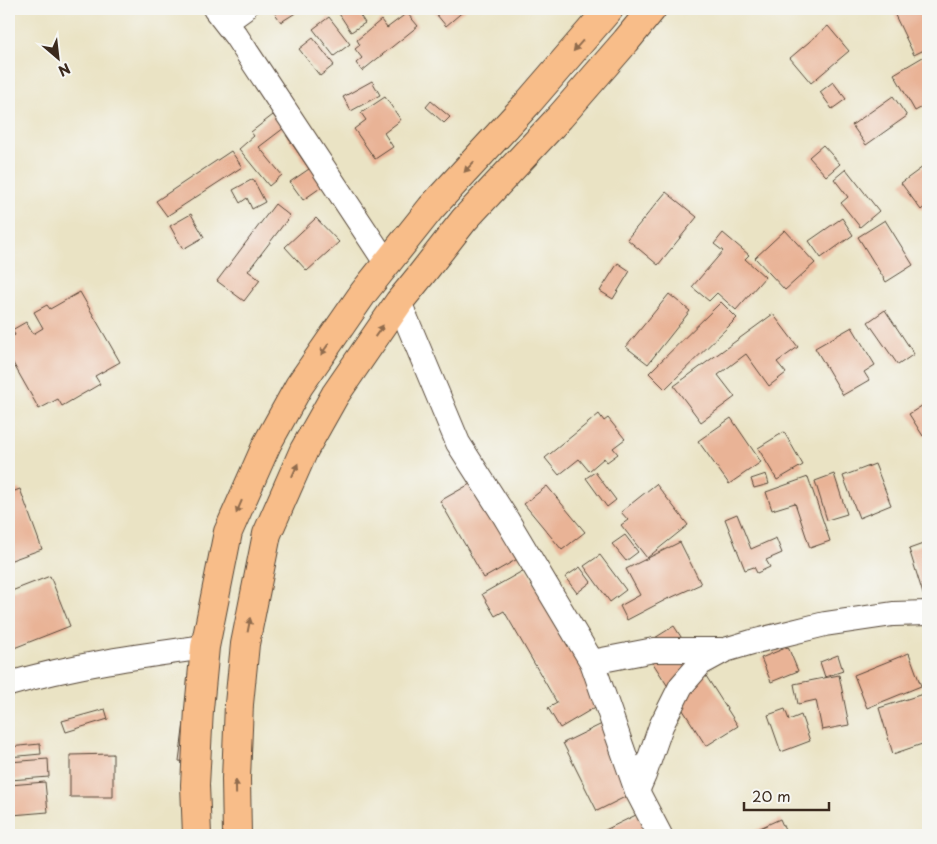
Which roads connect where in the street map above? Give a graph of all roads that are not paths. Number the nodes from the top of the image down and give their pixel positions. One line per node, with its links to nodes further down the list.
1 (609, 9): 4 (highway, one-way to 4)
2 (652, 9): 5 (highway)
3 (228, 13): 4 (street)
4 (387, 264): 7 (highway, one-way to 7)
5 (399, 302): 9 (street); 13 (highway, one-way to 5)
6 (928, 613): 8 (street)
7 (206, 647): 10 (street); 12 (highway)
8 (725, 650): 9 (street); 11 (street)
9 (592, 662): 11 (street)
10 (9, 684)
11 (638, 791): 14 (street)
12 (197, 835)
13 (237, 835)
14 (660, 835)

